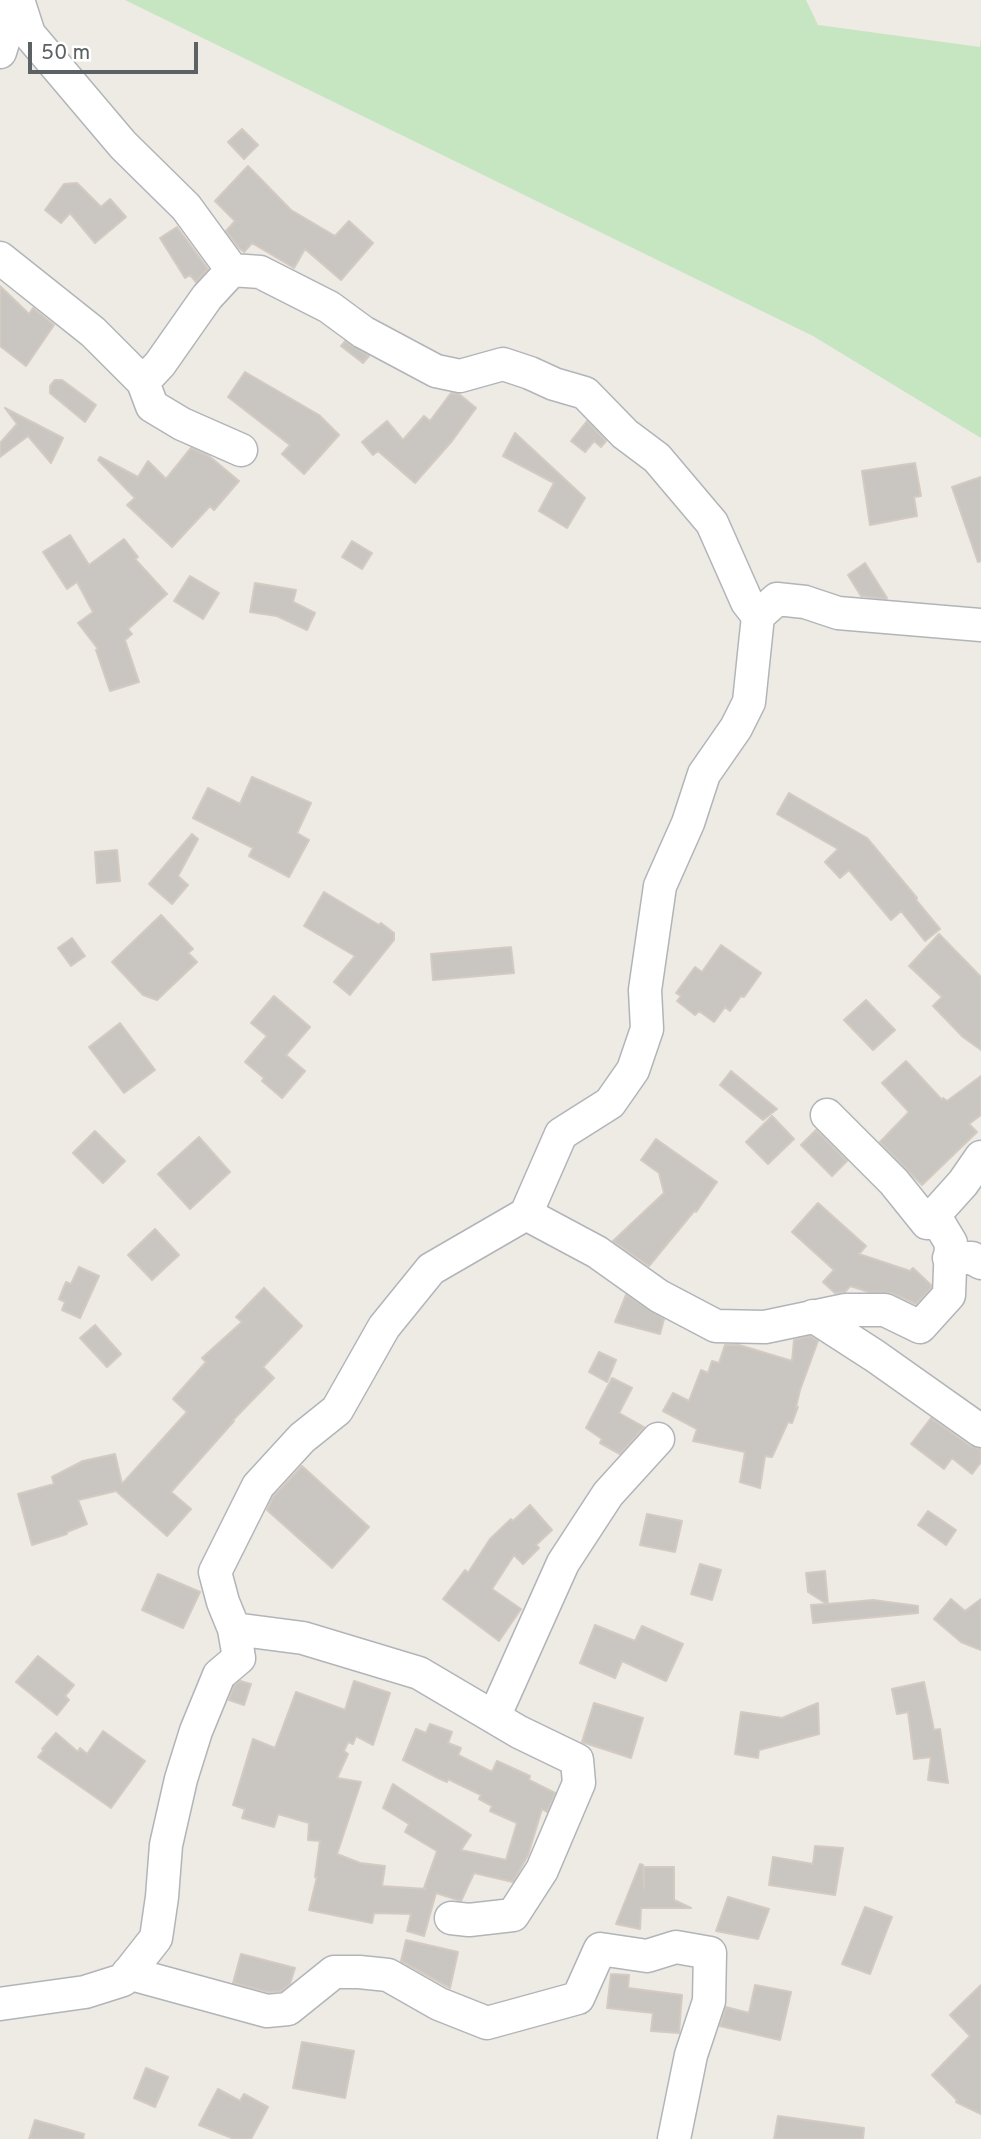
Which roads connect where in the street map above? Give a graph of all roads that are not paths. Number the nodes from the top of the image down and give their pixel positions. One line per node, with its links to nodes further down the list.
1 (17, 0): 2 (street); 4 (street)
2 (0, 52)
3 (0, 258): 5 (street)
4 (232, 270): 5 (street); 7 (street)
5 (143, 382): 6 (street)
6 (241, 450)
7 (758, 616): 8 (street); 11 (street)
8 (981, 625)
9 (827, 1115): 12 (street)
10 (981, 1157): 12 (street)
11 (526, 1214): 15 (street); 18 (street)
12 (927, 1223): 13 (street)
13 (949, 1258): 14 (street); 15 (street)
14 (981, 1263)
15 (813, 1316): 16 (street)
16 (981, 1431)
17 (658, 1439): 19 (street)
18 (234, 1629): 19 (street); 21 (street)
19 (494, 1717): 20 (street)
20 (451, 1918)
21 (128, 1973): 22 (street); 23 (street)
22 (0, 2004)
23 (674, 2139)

